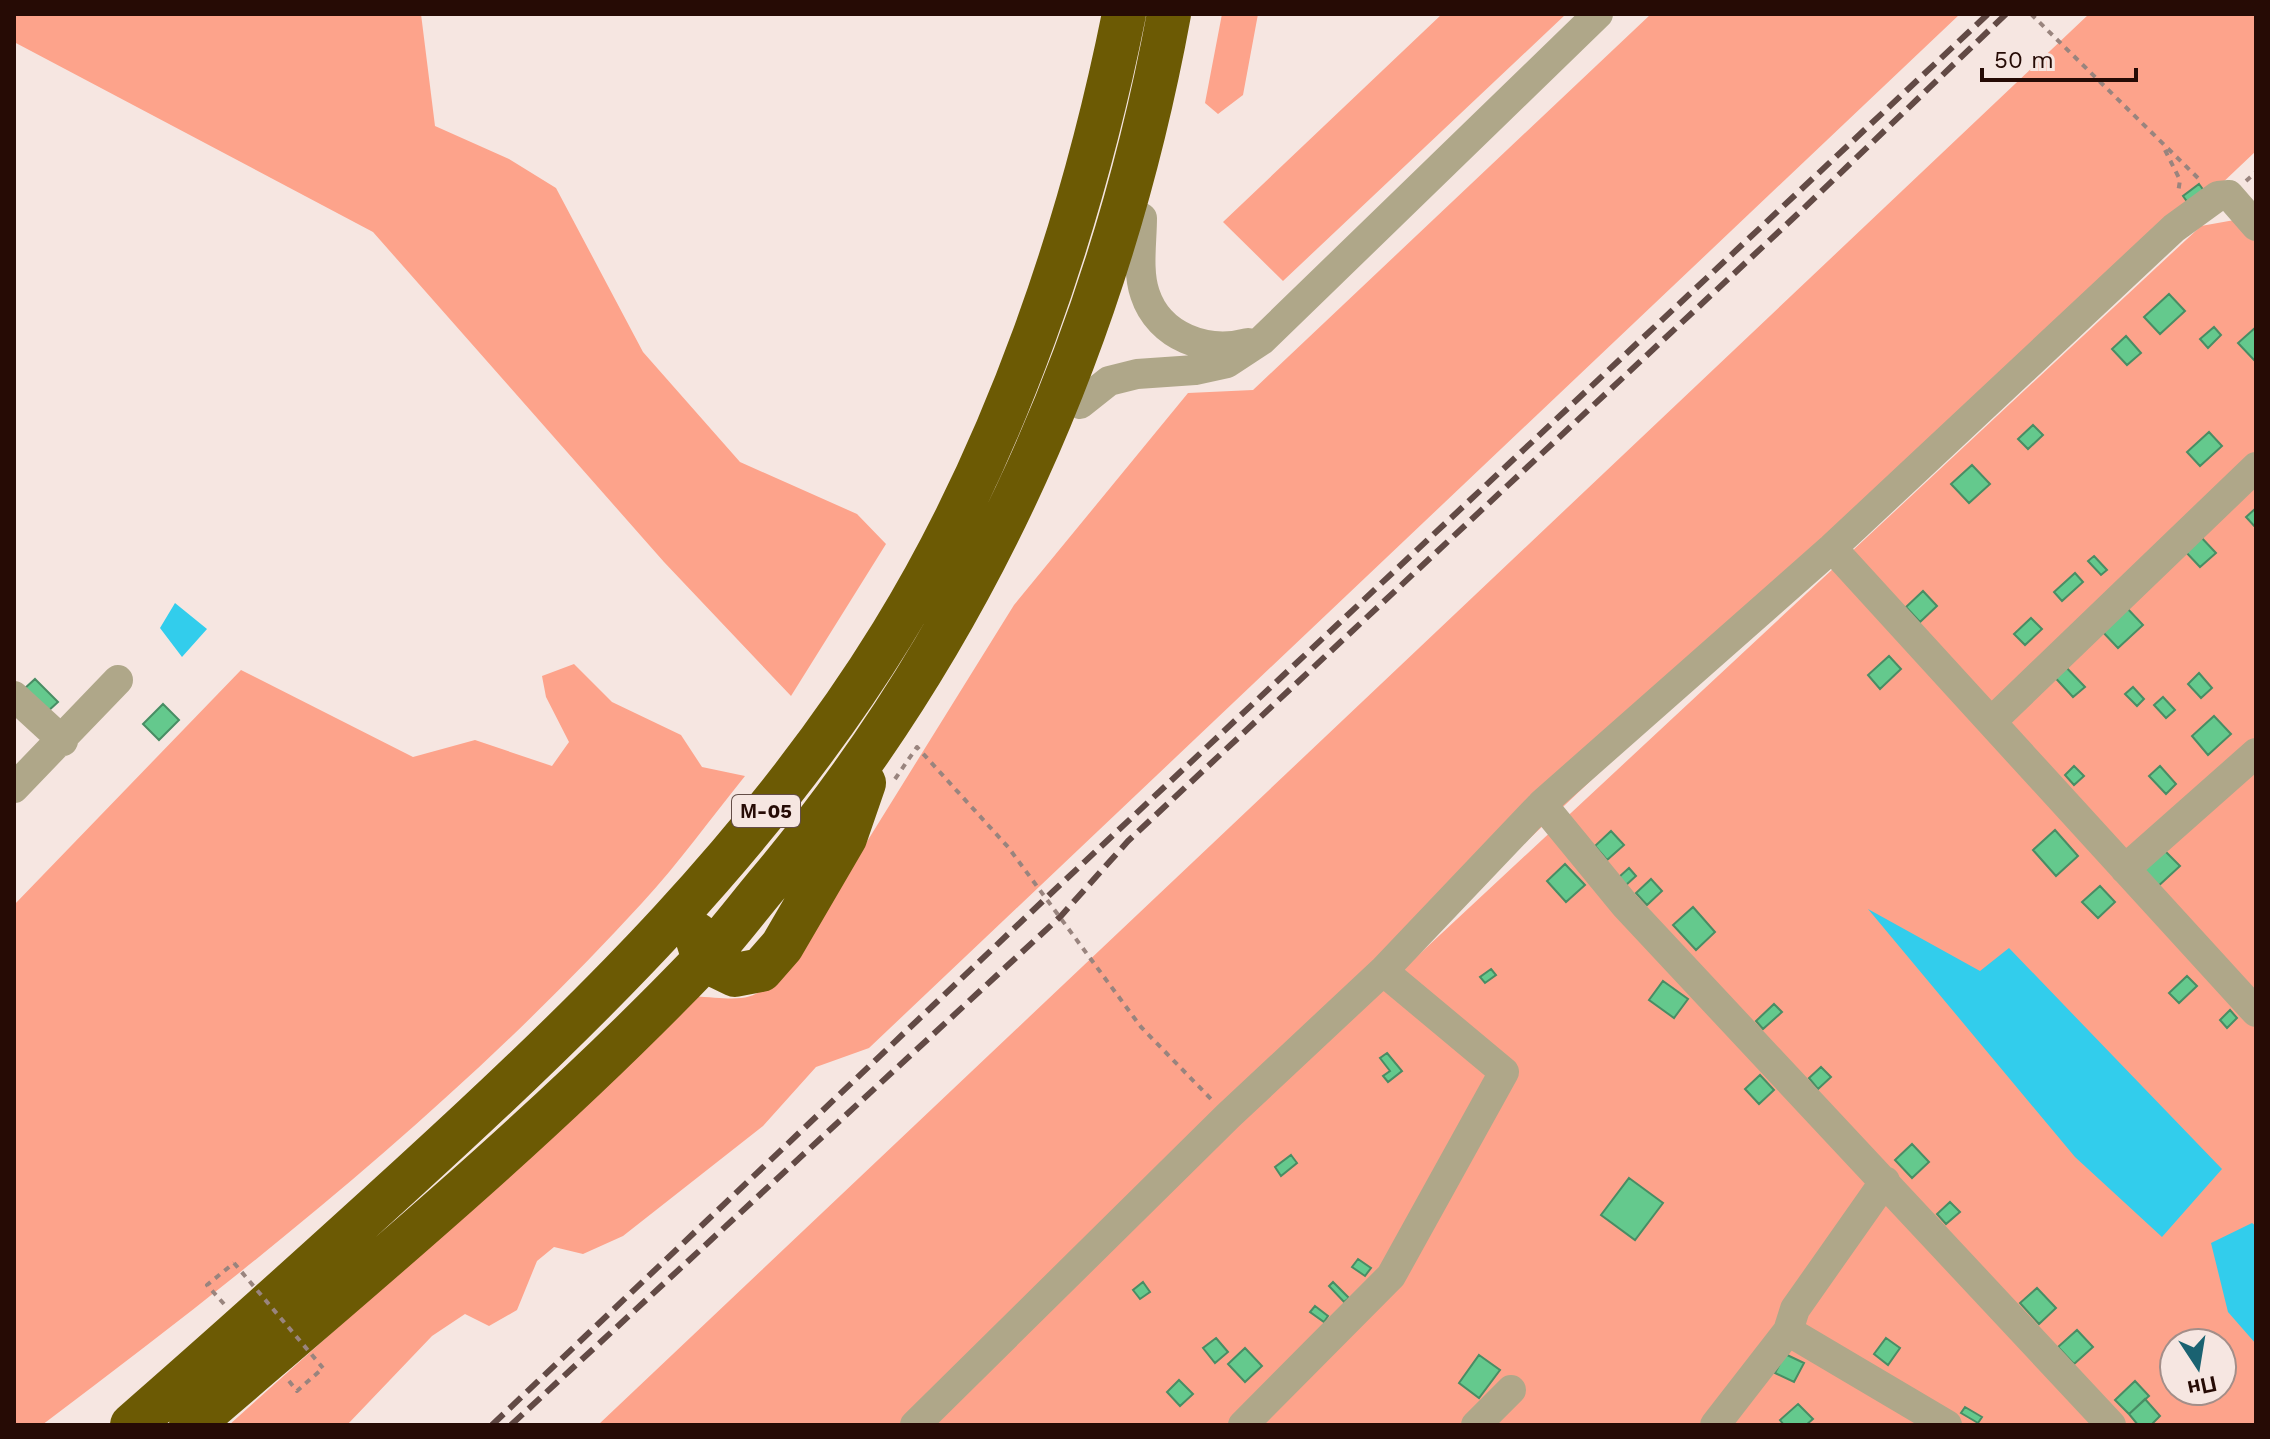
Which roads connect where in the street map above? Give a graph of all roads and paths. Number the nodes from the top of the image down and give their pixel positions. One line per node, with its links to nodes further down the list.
1 (1124, 14): 22 (highway, М-05)
2 (1598, 14): 10 (street)
3 (2031, 14): 5 (path)
4 (1166, 33): 7 (highway); 13 (highway)
5 (2164, 148): 6 (path); 9 (path)
6 (2218, 196): 8 (street); 9 (street)
7 (1142, 218): 10 (street); 11 (highway)
8 (2256, 226)
9 (2174, 228): 14 (street)
10 (1262, 340): 11 (street)
11 (1080, 404): 13 (highway)
12 (2256, 467): 17 (street)
13 (1005, 525): 25 (highway)
14 (1832, 548): 17 (street); 23 (street)
15 (118, 680): 18 (street)
16 (14, 696): 18 (street)
17 (1991, 722): 24 (street)
18 (63, 741): 21 (street)
19 (2256, 753): 24 (street)
20 (890, 786): 28 (path)
21 (14, 788)
22 (774, 802): 25 (highway); 36 (highway, М-05)
23 (1542, 804): 26 (street); 29 (street)
24 (2125, 869): 27 (street)
25 (704, 960): 37 (highway)
26 (1383, 971): 28 (street); 39 (street)
27 (2256, 1012)
28 (1228, 1116): 38 (street)
29 (1885, 1181): 31 (street); 43 (street)
30 (207, 1285): 35 (path, bridge)
31 (1788, 1331): 41 (street); 42 (street)
32 (324, 1349): 33 (path)
33 (312, 1360)
34 (1511, 1390): 40 (street)
35 (297, 1391)
36 (132, 1425)
37 (191, 1425)
38 (915, 1425)
39 (1243, 1425)
40 (1476, 1425)
41 (1715, 1425)
42 (1947, 1425)
43 (2111, 1425)

